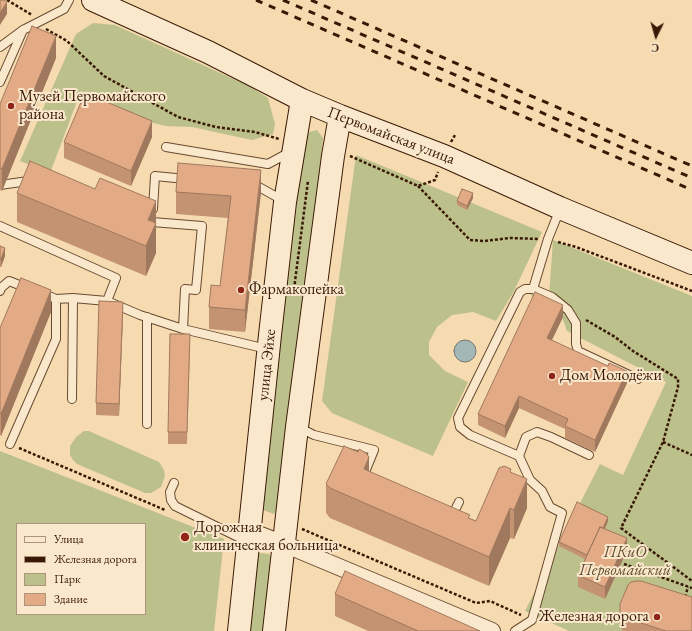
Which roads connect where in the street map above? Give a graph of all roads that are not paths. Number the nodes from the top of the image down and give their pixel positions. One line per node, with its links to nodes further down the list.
1 (69, 0): 3 (lane)
2 (93, 0): 6 (main road, Первомайская улица)
3 (23, 30): 4 (lane); 5 (lane)
4 (0, 47)
5 (0, 82)
6 (302, 100): 7 (main road, Первомайская улица); 8 (main road, улица Эйхе)
7 (340, 116): 15 (main road, Первомайская улица); 33 (main road)
8 (294, 146): 9 (lane); 14 (main road, улица Эйхе)
9 (166, 147)
10 (193, 180): 17 (lane)
11 (0, 185): 12 (lane)
12 (42, 185)
13 (244, 186): 14 (lane)
14 (286, 202): 29 (main road, улица Эйхе)
15 (560, 208): 19 (main road, Первомайская улица); 22 (lane)
16 (137, 217): 17 (lane)
17 (152, 222): 28 (lane)
18 (0, 226): 26 (lane)
19 (692, 264)
20 (0, 278): 21 (lane)
21 (9, 281): 23 (lane); 25 (lane)
22 (532, 289): 30 (lane); 36 (lane)
23 (0, 291)
24 (72, 298): 25 (lane); 26 (lane); 31 (lane)
25 (56, 299): 34 (lane)
26 (107, 301): 27 (lane)
27 (147, 317): 28 (lane); 32 (lane)
28 (183, 329): 29 (lane)
29 (268, 350): 41 (main road, улица Эйхе)
30 (638, 379)
31 (72, 399)
32 (147, 424)
33 (297, 427): 37 (lane); 42 (main road)
34 (10, 444)
35 (589, 455): 36 (lane)
36 (519, 456): 46 (lane)
37 (370, 480)
38 (174, 483): 41 (lane)
39 (459, 502): 40 (lane)
40 (447, 525)
41 (249, 537): 42 (street); 43 (main road, улица Эйхе)
42 (284, 544): 44 (main road); 45 (street)
43 (239, 631)
44 (274, 631)
45 (492, 631)
46 (516, 631)

